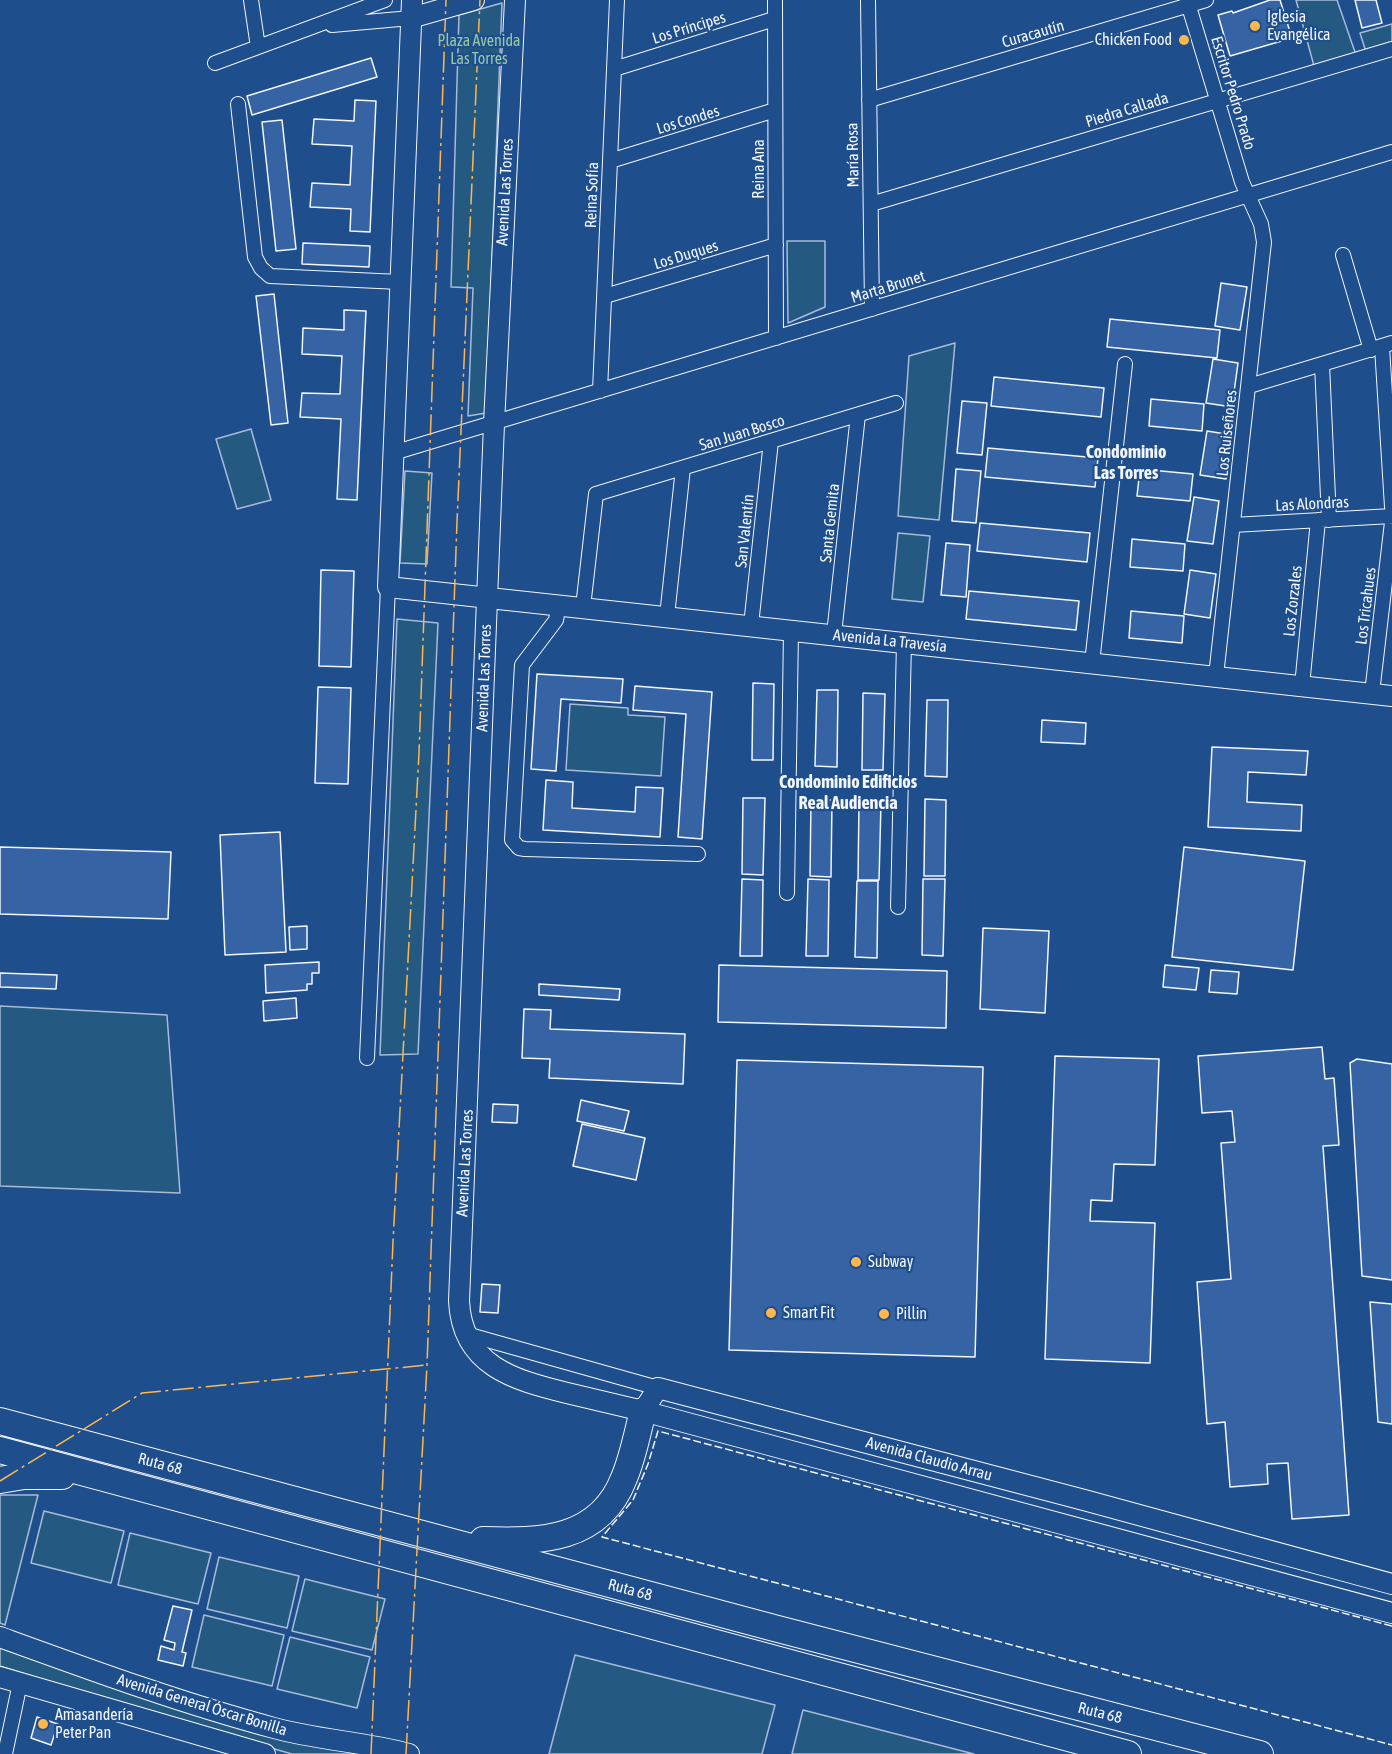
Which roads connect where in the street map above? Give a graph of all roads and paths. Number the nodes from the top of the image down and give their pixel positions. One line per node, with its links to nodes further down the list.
1 (251, 0): 13 (street)
2 (385, 0): 12 (street)
3 (474, 0): 10 (street)
4 (515, 0): 38 (street, Avenida Las Torres)
5 (617, 0): 16 (street, Reina Sofía)
6 (775, 0): 11 (street, Reina Ana)
7 (868, 0): 17 (street, María Rosa)
8 (1206, 0): 9 (street, Curacautín)
9 (1188, 3): 17 (street, Curacautín); 18 (street, Escritor Pedro Prado)
10 (412, 9): 12 (street); 27 (street)
11 (774, 19): 16 (street, Los Príncipes); 20 (street, Reina Ana)
12 (312, 27): 13 (street)
13 (258, 47): 15 (street)
14 (1392, 49): 18 (street, Piedra Callada)
15 (215, 63)
16 (614, 69): 22 (street, Reina Sofía)
17 (869, 100): 24 (street, María Rosa)
18 (1218, 101): 23 (street, Escritor Pedro Prado); 24 (street, Piedra Callada)
19 (238, 104): 27 (street)
20 (775, 110): 22 (street, Los Condes); 25 (street, Reina Ana)
21 (1392, 152): 23 (street, Marta Brunet)
22 (610, 161): 28 (street, Reina Sofía)
23 (1248, 196): 29 (street, Marta Brunet); 34 (street, Los Ruiseñores)
24 (871, 204): 29 (street, María Rosa)
25 (776, 245): 28 (street, Los Duques); 30 (street, Reina Ana)
26 (1343, 255): 31 (street)
27 (400, 282): 40 (street)
28 (605, 296): 35 (street, Reina Sofía)
29 (872, 309): 30 (street, Marta Brunet)
30 (776, 338): 35 (street, Marta Brunet)
31 (1381, 347): 33 (street); 42 (street)
32 (1125, 364): 56 (street)
33 (1322, 364): 34 (street); 44 (street, Los Zorzales)
34 (1249, 387): 46 (street, Los Ruiseñores)
35 (600, 391): 38 (street, Marta Brunet)
36 (896, 403): 37 (street, San Juan Bosco)
37 (858, 415): 39 (street, San Juan Bosco); 54 (street, Santa Gemita)
38 (494, 424): 40 (street, Marta Brunet); 48 (street, Avenida Las Torres)
39 (771, 441): 41 (street, San Juan Bosco); 52 (street, San Valentín)
40 (393, 453): 47 (street)
41 (683, 468): 50 (street, San Juan Bosco); 51 (street)
42 (1392, 507)
43 (1392, 516): 44 (street, Las Alondras)
44 (1324, 520): 46 (street, Las Alondras); 58 (street, Los Zorzales)
45 (1392, 522): 59 (street, Los Tricahues)
46 (1233, 525): 57 (street, Los Ruiseñores)
47 (388, 587): 48 (street, Avenida La Travesía); 63 (street)
48 (488, 596): 49 (street, Avenida La Travesía); 64 (street, Avenida Las Torres)
49 (559, 604): 50 (street, Avenida La Travesía); 60 (street)
50 (583, 607): 51 (street, Avenida La Travesía)
51 (667, 616): 52 (street, Avenida La Travesía)
52 (751, 625): 53 (street, Avenida La Travesía)
53 (791, 630): 54 (street, Avenida La Travesía); 61 (street)
54 (834, 634): 55 (street, Avenida La Travesía)
55 (904, 642): 56 (street, Avenida La Travesía); 62 (street)
56 (1092, 663): 57 (street, Avenida La Travesía)
57 (1216, 676): 58 (street, Avenida La Travesía)
58 (1302, 686): 59 (street, Avenida La Travesía)
59 (1382, 694)
60 (698, 854)
61 (787, 893)
62 (898, 907)
63 (367, 1058)
64 (466, 1334): 65 (street, Avenida Las Torres); 66 (street, Avenida Claudio Arrau)
65 (476, 1352): 67 (street, Avenida Claudio Arrau)
66 (657, 1388): 67 (street); 73 (street, Avenida Claudio Arrau)
67 (643, 1412): 72 (highway); 74 (street, Avenida Claudio Arrau)
68 (0, 1421): 72 (highway, Ruta 68)
69 (0, 1450): 70 (highway, Ruta 68)
70 (103, 1478): 71 (highway); 84 (highway, Ruta 68)
71 (0, 1480)
72 (436, 1538): 85 (highway, Ruta 68)
73 (1392, 1584)
74 (1392, 1613)
75 (0, 1637): 78 (street, Avenida General Óscar Bonilla)
76 (0, 1677): 77 (street, Avenida General Óscar Bonilla)
77 (20, 1683): 79 (street, Avenida General Óscar Bonilla); 81 (street)
78 (173, 1699): 79 (street); 83 (street, Avenida General Óscar Bonilla)
79 (131, 1716): 80 (street, Avenida General Óscar Bonilla)
80 (245, 1751): 82 (street, Avenida General Óscar Bonilla)
81 (5, 1754)
82 (265, 1754)
83 (409, 1754)
84 (1128, 1754)
85 (1260, 1754)

